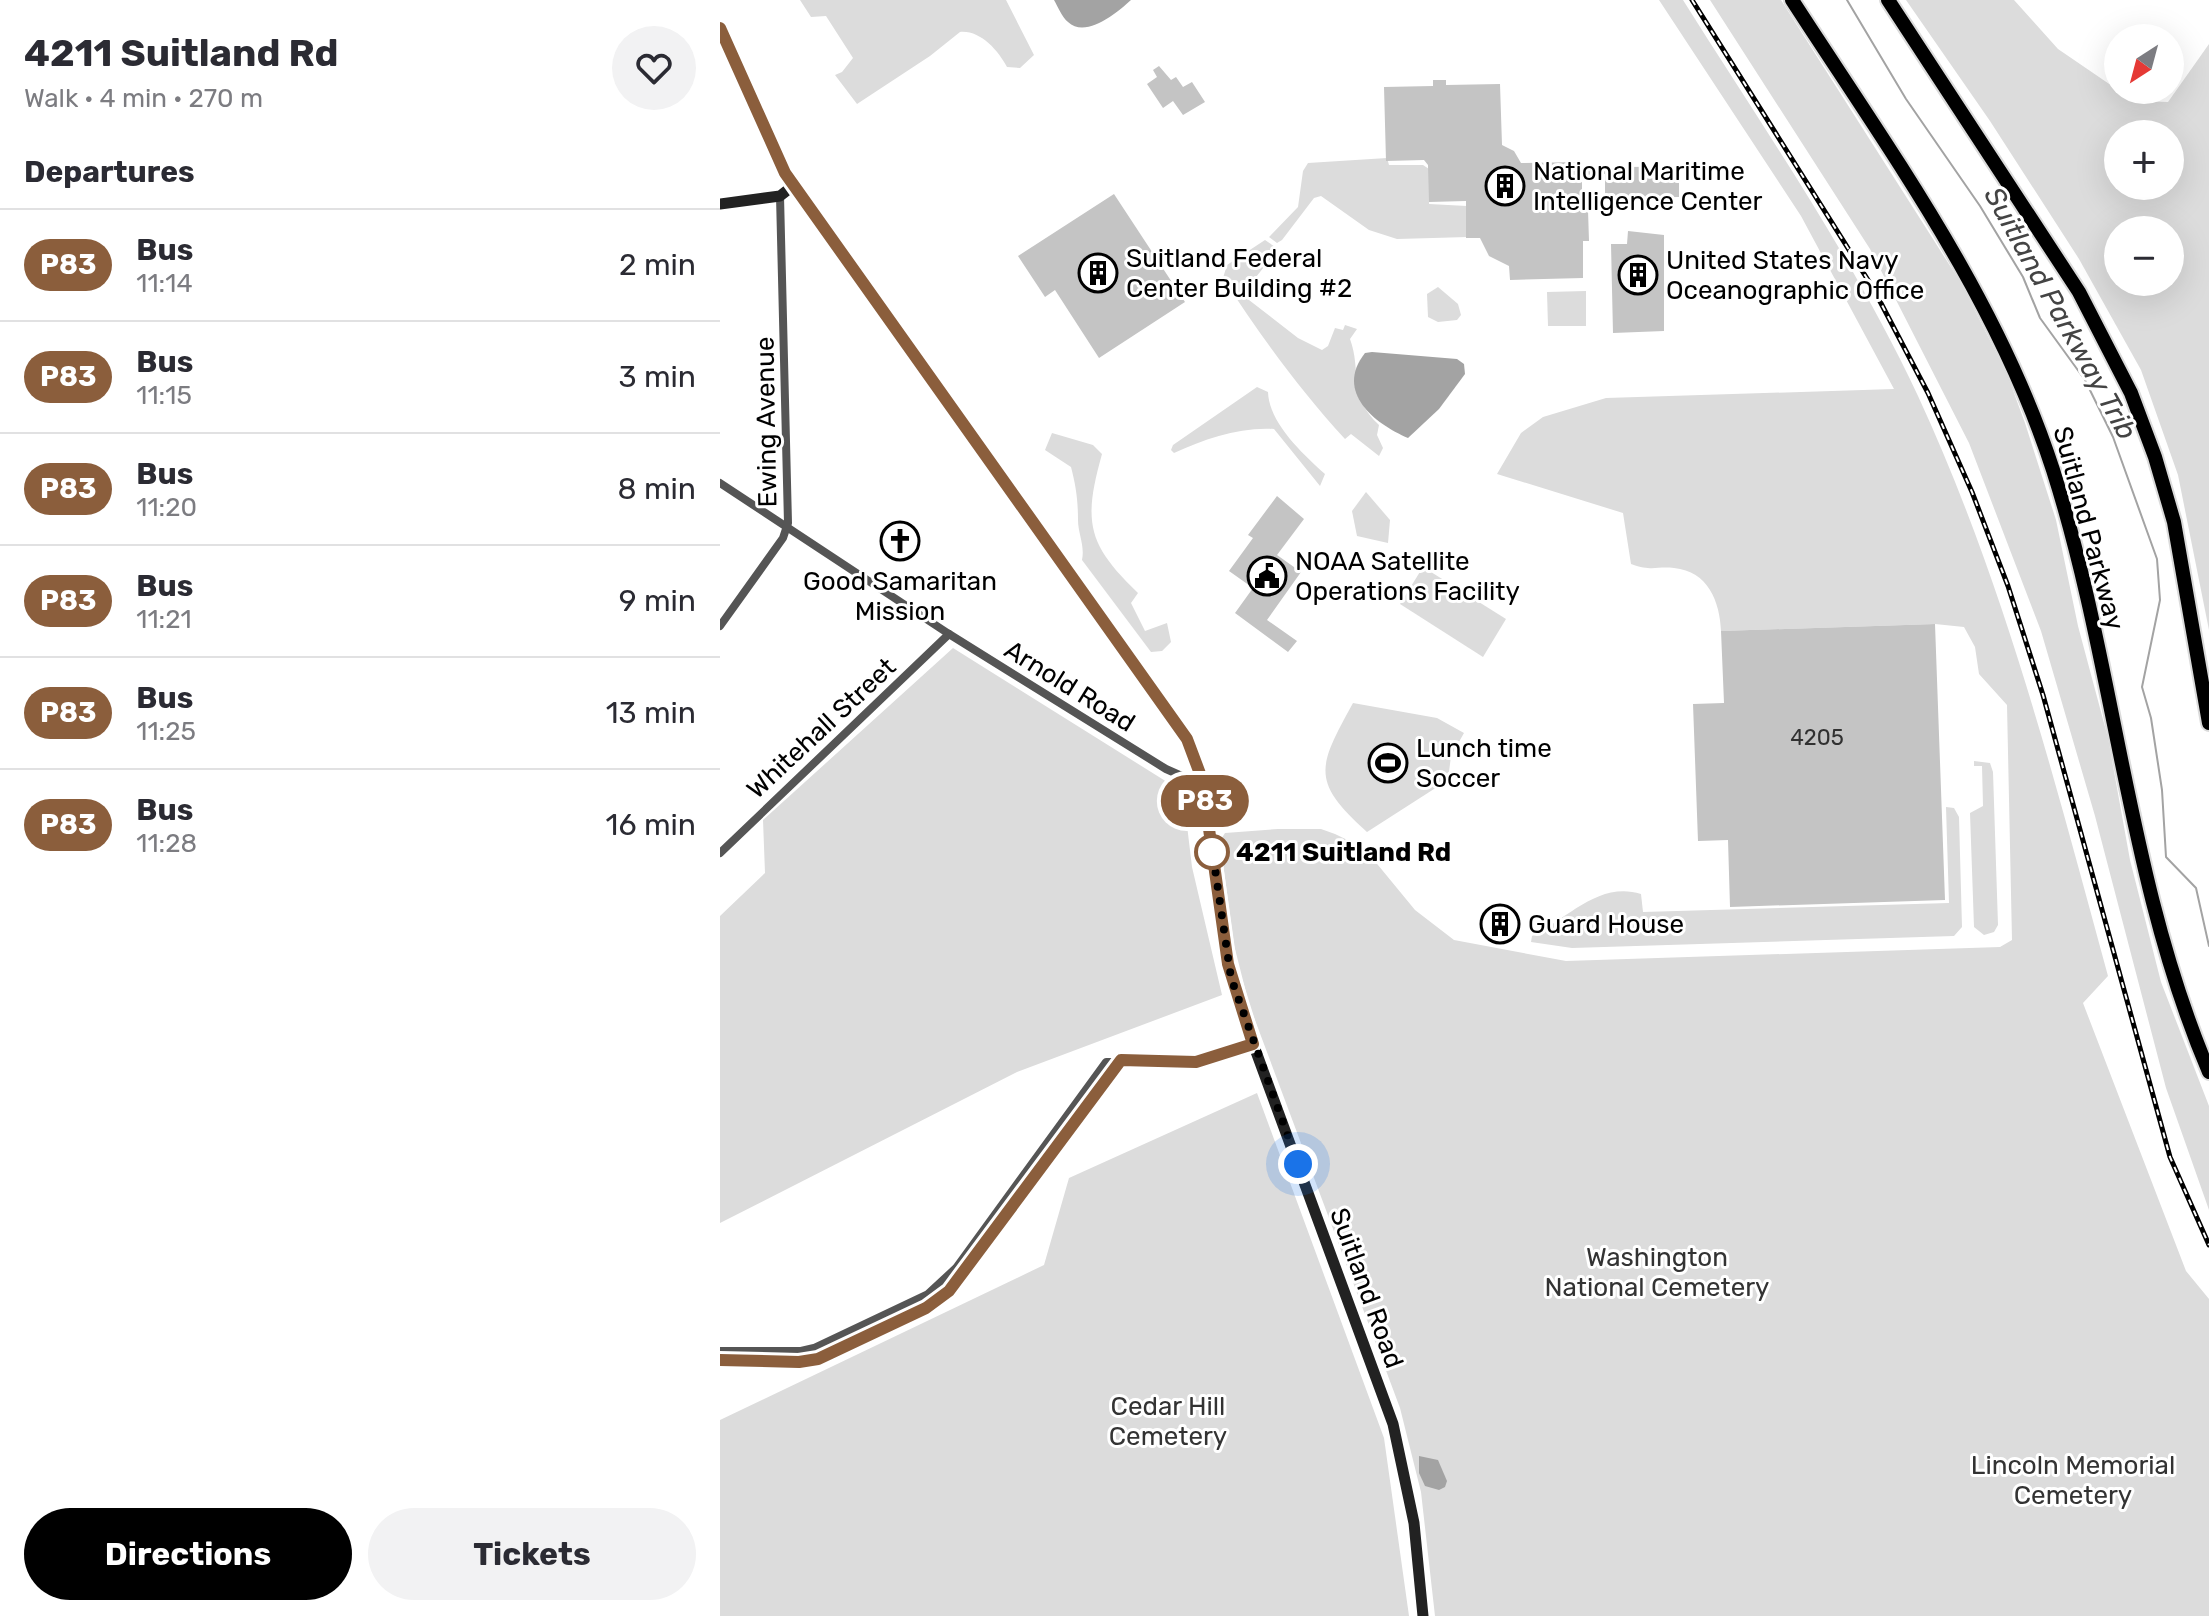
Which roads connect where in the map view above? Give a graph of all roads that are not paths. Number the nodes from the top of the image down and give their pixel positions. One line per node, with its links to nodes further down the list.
1 (1792, 0): 16 (highway, Suitland Parkway)
2 (1888, 0): 11 (highway)
3 (720, 28): 4 (main road, Suitland Road)
4 (794, 185): 5 (main road); 12 (main road, Suitland Road)
5 (780, 196): 6 (main road); 8 (street, Ewing Avenue)
6 (720, 204)
7 (720, 483): 8 (street, Arnold Road)
8 (786, 528): 9 (street, Ewing Avenue); 10 (street, Arnold Road)
9 (720, 626)
10 (949, 634): 12 (street, Arnold Road); 13 (street, Whitehall Street)
11 (2209, 723)
12 (1202, 779): 14 (main road, Suitland Road)
13 (720, 853)
14 (1253, 1044): 15 (street); 19 (main road, Suitland Road)
15 (1121, 1060): 17 (street); 18 (street)
16 (2209, 1072)
17 (720, 1351)
18 (720, 1360)
19 (1423, 1616)

